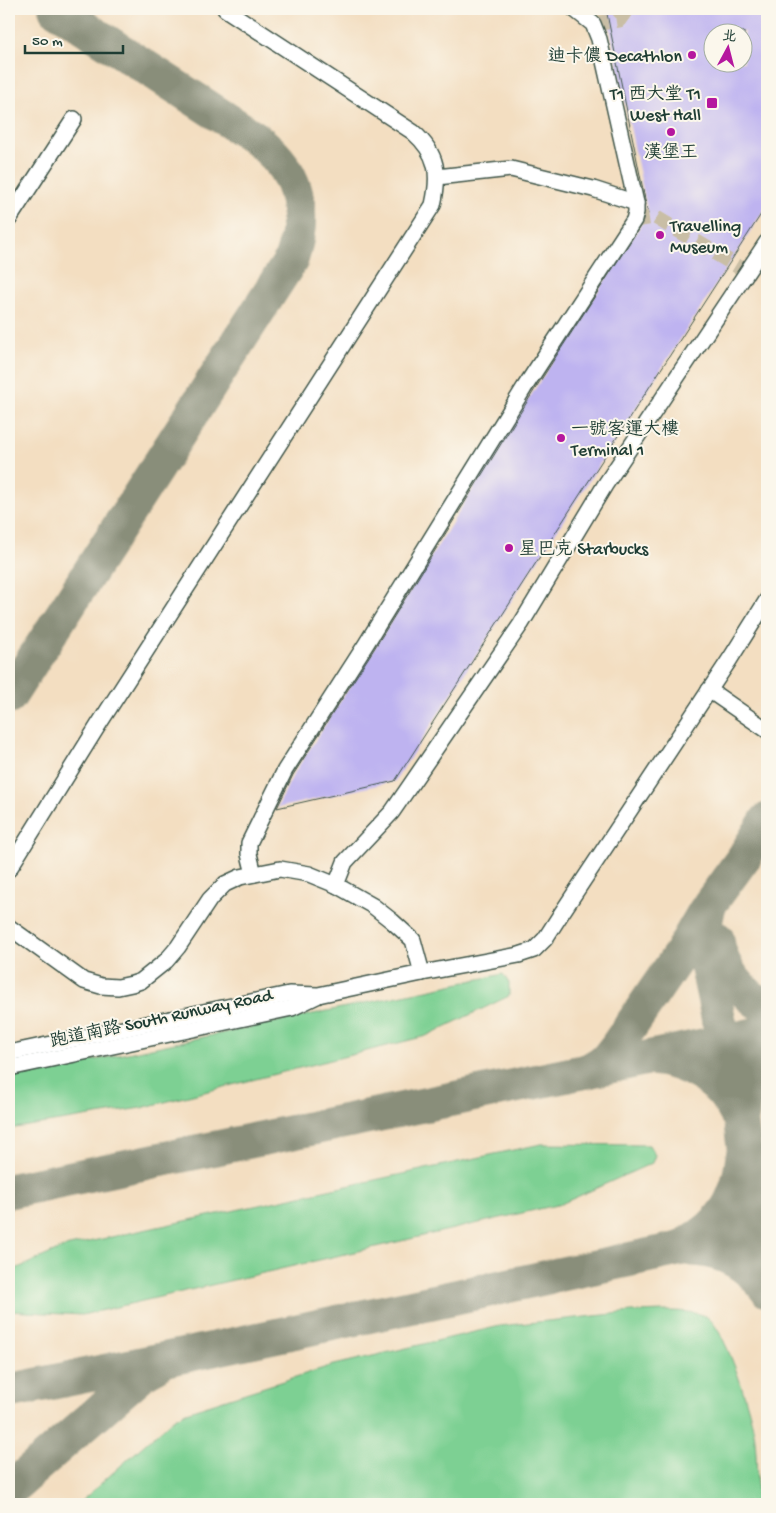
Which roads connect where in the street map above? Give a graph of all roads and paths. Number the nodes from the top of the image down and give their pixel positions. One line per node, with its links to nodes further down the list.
1 (225, 9): 4 (lane)
2 (574, 9): 5 (lane)
3 (74, 119): 6 (lane)
4 (437, 177): 5 (lane); 11 (lane)
5 (636, 203): 12 (lane)
6 (9, 219)
7 (767, 244): 13 (lane)
8 (767, 600): 9 (lane, 跑道南路 South Runway Road)
9 (709, 690): 10 (lane); 15 (lane, 跑道南路 South Runway Road)
10 (767, 730)
11 (9, 869)
12 (254, 874): 13 (lane); 14 (lane)
13 (336, 885): 15 (lane)
14 (9, 927)
15 (422, 973): 16 (lane, 跑道南路 South Runway Road)
16 (318, 995): 17 (lane, 跑道南路 South Runway Road); 18 (lane, 跑道南路 South Runway Road)
17 (9, 1053)
18 (9, 1068)

